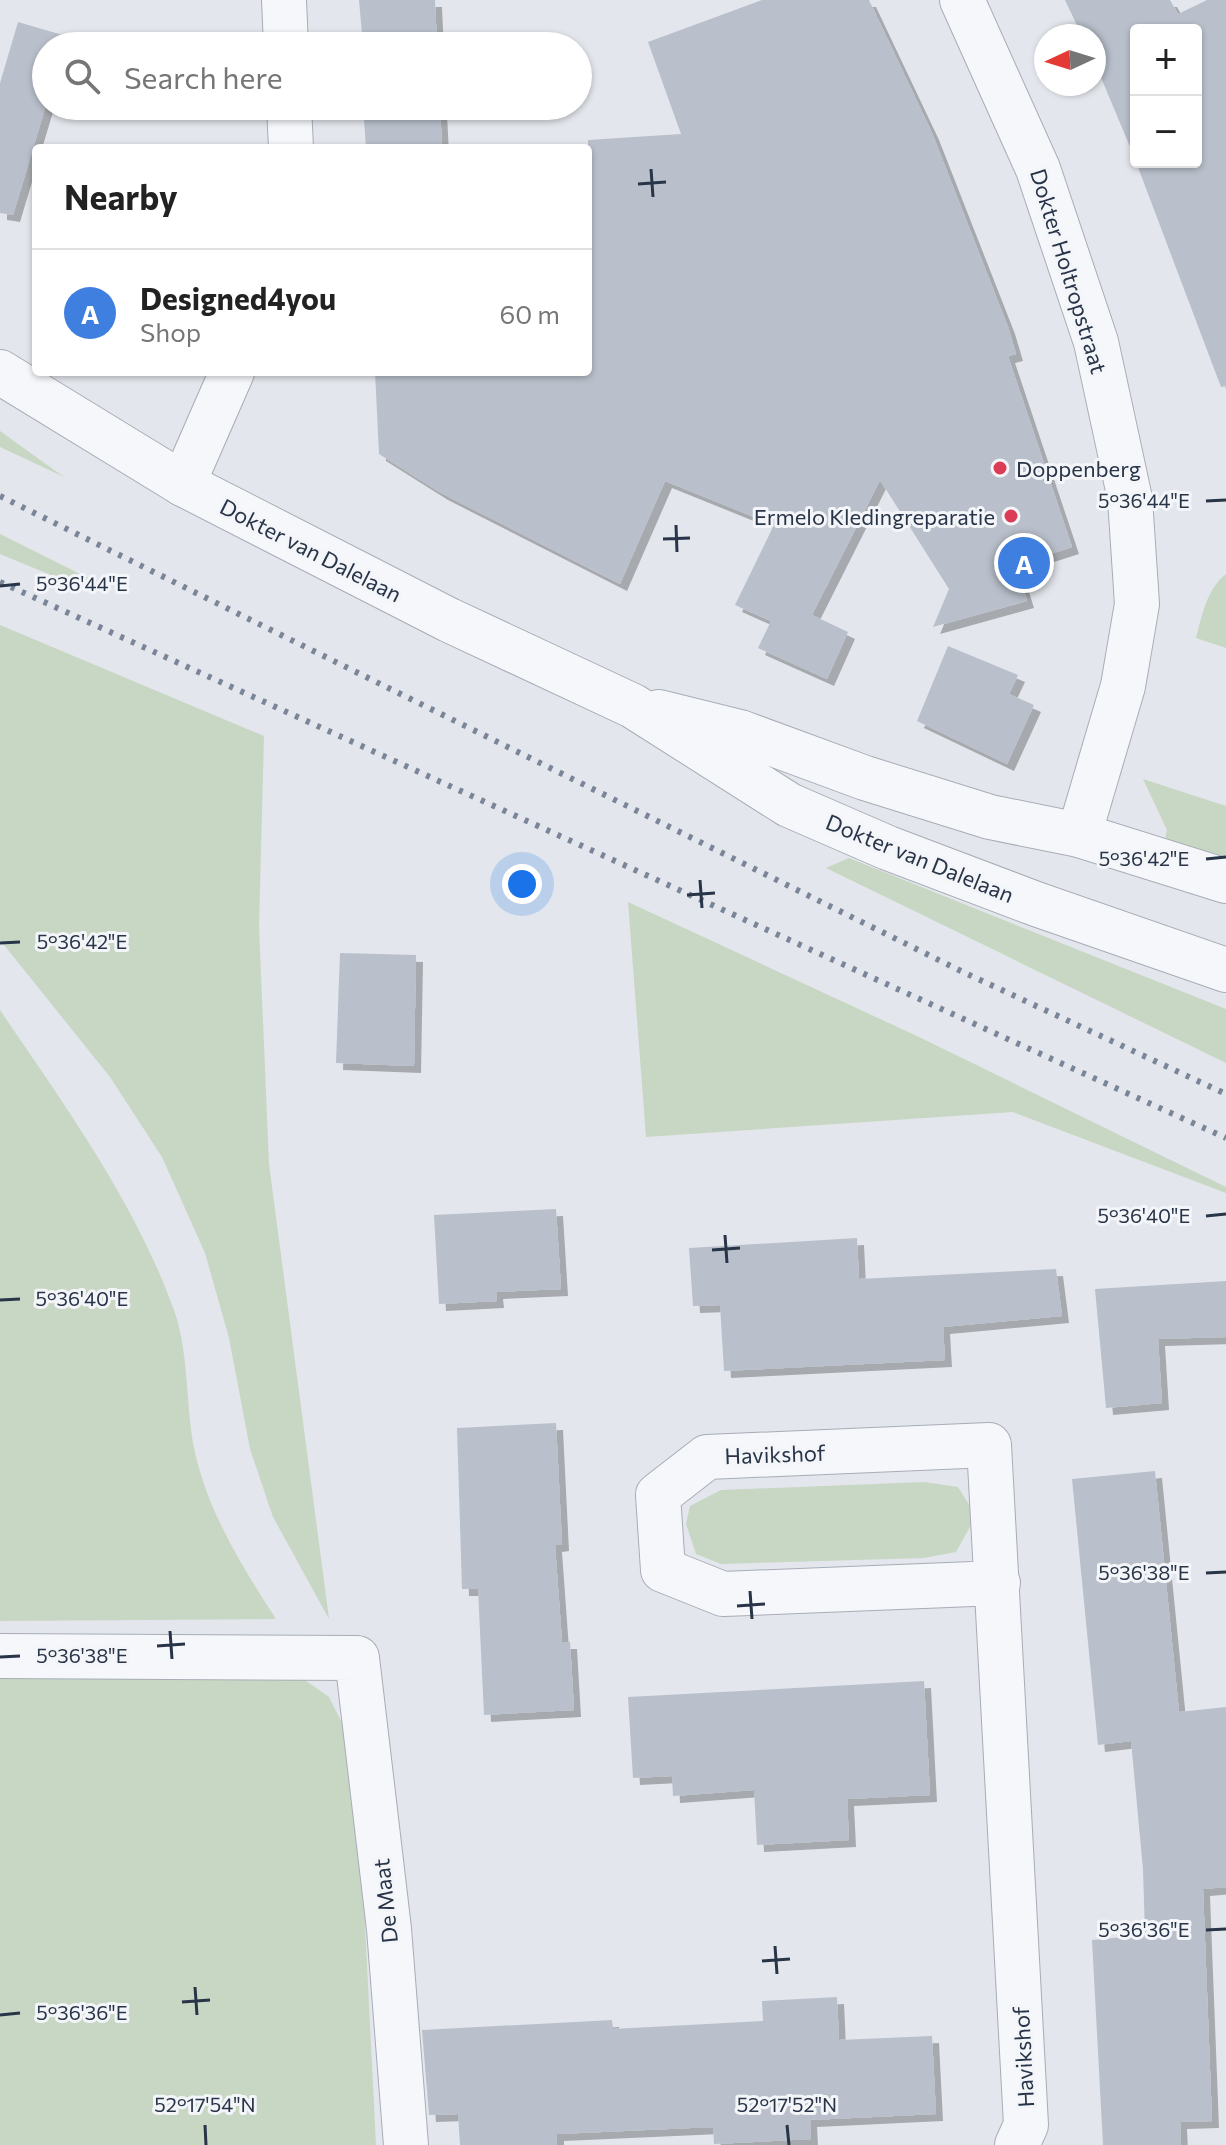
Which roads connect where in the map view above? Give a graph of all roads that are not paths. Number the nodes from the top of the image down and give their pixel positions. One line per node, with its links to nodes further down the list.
1 (284, 0): 3 (street)
2 (962, 0): 10 (street, Dokter Holtropstraat)
3 (285, 32)
4 (290, 120): 5 (street)
5 (291, 144)
6 (0, 372): 8 (street, Dokter van Dalelaan)
7 (230, 376): 8 (street)
8 (183, 484): 9 (street, Dokter van Dalelaan)
9 (633, 706): 10 (street, Dokter van Dalelaan); 12 (street, Dokter van Dalelaan)
10 (1079, 835): 11 (street, Dokter van Dalelaan)
11 (1226, 881)
12 (1226, 970)
13 (998, 1583): 13 (street, Havikshof); 16 (street, Havikshof)
14 (0, 1656): 15 (street, De Maat)
15 (406, 2145)
16 (1017, 2145)

